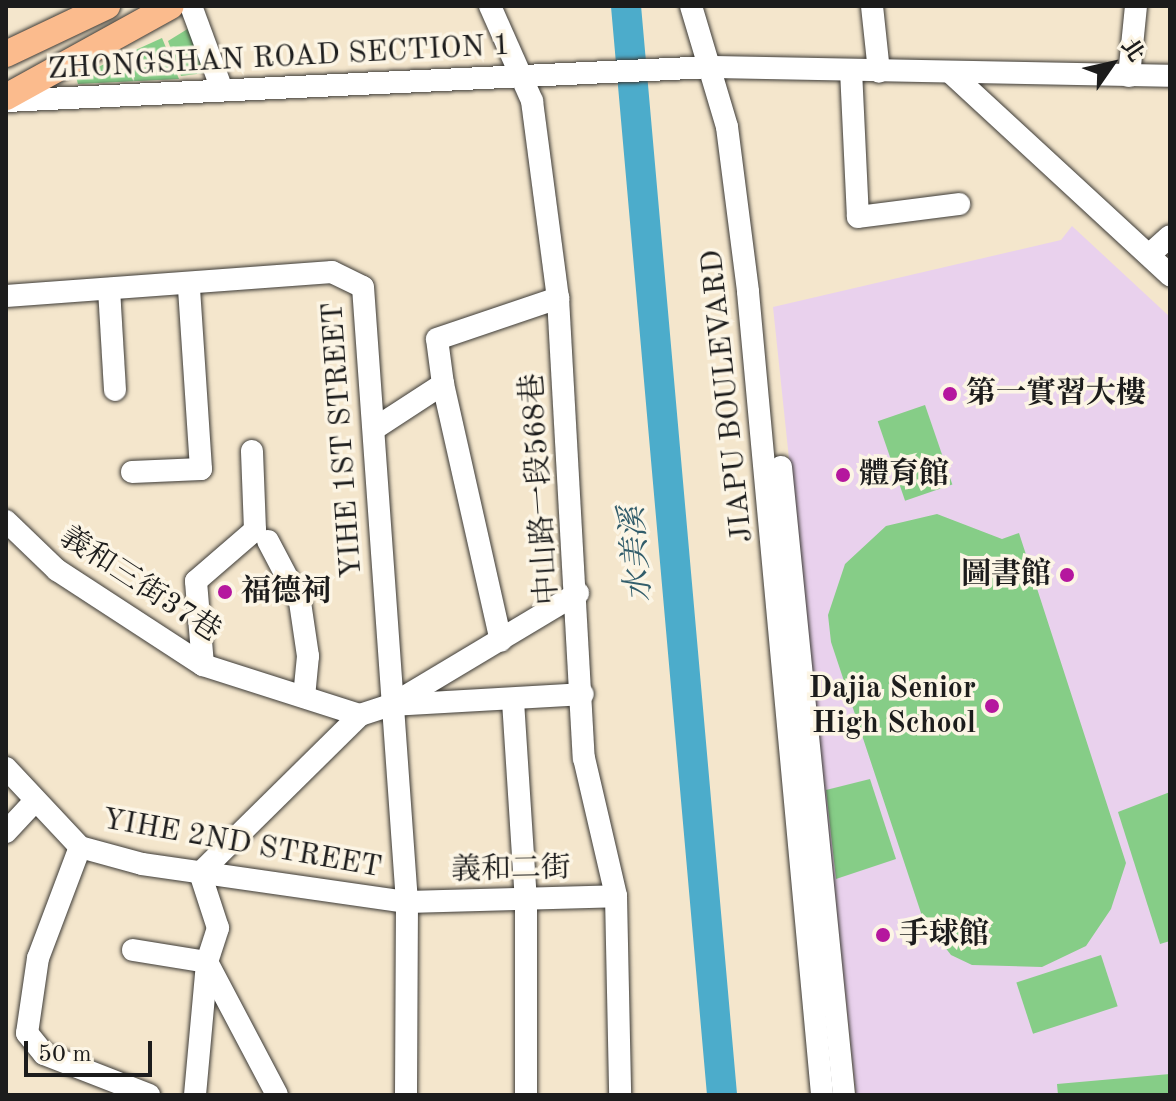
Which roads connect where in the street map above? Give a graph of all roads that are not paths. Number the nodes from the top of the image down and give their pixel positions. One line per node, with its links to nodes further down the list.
1 (107, 6): 8 (main road)
2 (171, 6): 17 (main road)
3 (191, 6): 16 (street)
4 (490, 6): 15 (street, 中山路一段568巷)
5 (691, 6): 9 (street, JIAPU BOULEVARD)
6 (872, 6): 11 (street)
7 (1136, 6): 13 (street)
8 (6, 54)
9 (712, 67): 10 (street); 15 (street, ZHONGSHAN ROAD SECTION 1); 26 (street, JIAPU BOULEVARD)
10 (851, 70): 11 (street); 18 (street)
11 (879, 72): 12 (street)
12 (952, 74): 13 (street); 20 (street)
13 (1129, 76): 14 (street)
14 (1170, 76)
15 (523, 77): 16 (street, ZHONGSHAN ROAD SECTION 1); 25 (street, 中山路一段568巷)
16 (221, 87): 17 (street, ZHONGSHAN ROAD SECTION 1)
17 (6, 99)
18 (959, 204)
19 (1170, 236): 20 (street)
20 (1149, 255): 21 (street)
21 (1170, 275)
22 (189, 287): 23 (street, YIHE 1ST STREET); 29 (street, YIHE 1ST STREET); 31 (street)
23 (109, 289): 24 (street, YIHE 1ST STREET); 28 (street)
24 (6, 296)
25 (558, 298): 27 (street); 34 (street, 中山路一段568巷)
26 (758, 380): 58 (street, JIAPU BOULEVARD); 59 (street)
27 (443, 384): 29 (street); 35 (street)
28 (115, 390)
29 (377, 427): 40 (street, YIHE 1ST STREET)
30 (252, 451): 36 (street)
31 (132, 472)
32 (6, 521): 36 (street, 義和三街37巷)
33 (268, 541): 38 (street)
34 (578, 593): 35 (street); 37 (street, 中山路一段568巷)
35 (501, 641): 40 (street)
36 (203, 665): 38 (street, 義和三街37巷)
37 (583, 694): 39 (street); 47 (street, 中山路一段568巷)
38 (304, 697): 41 (street, 義和三街37巷)
39 (513, 701): 40 (street); 49 (street)
40 (391, 705): 41 (street); 48 (street, YIHE 1ST STREET)
41 (360, 715): 46 (street)
42 (6, 768): 43 (street, YIHE 2ND STREET)
43 (34, 802): 44 (street); 45 (street, YIHE 2ND STREET)
44 (6, 832)
45 (80, 847): 46 (street, YIHE 2ND STREET); 52 (street)
46 (200, 873): 48 (street, YIHE 2ND STREET); 51 (street)
47 (616, 896): 49 (street, 義和二街); 57 (street, 中山路一段568巷)
48 (407, 902): 49 (street, 義和二街); 55 (street, YIHE 1ST STREET)
49 (526, 902): 56 (street)
50 (133, 950): 51 (street)
51 (207, 962): 53 (street); 54 (street)
52 (149, 1095)
53 (195, 1095)
54 (277, 1095)
55 (406, 1095)
56 (526, 1095)
57 (620, 1095)
58 (822, 1095)
59 (844, 1095)

